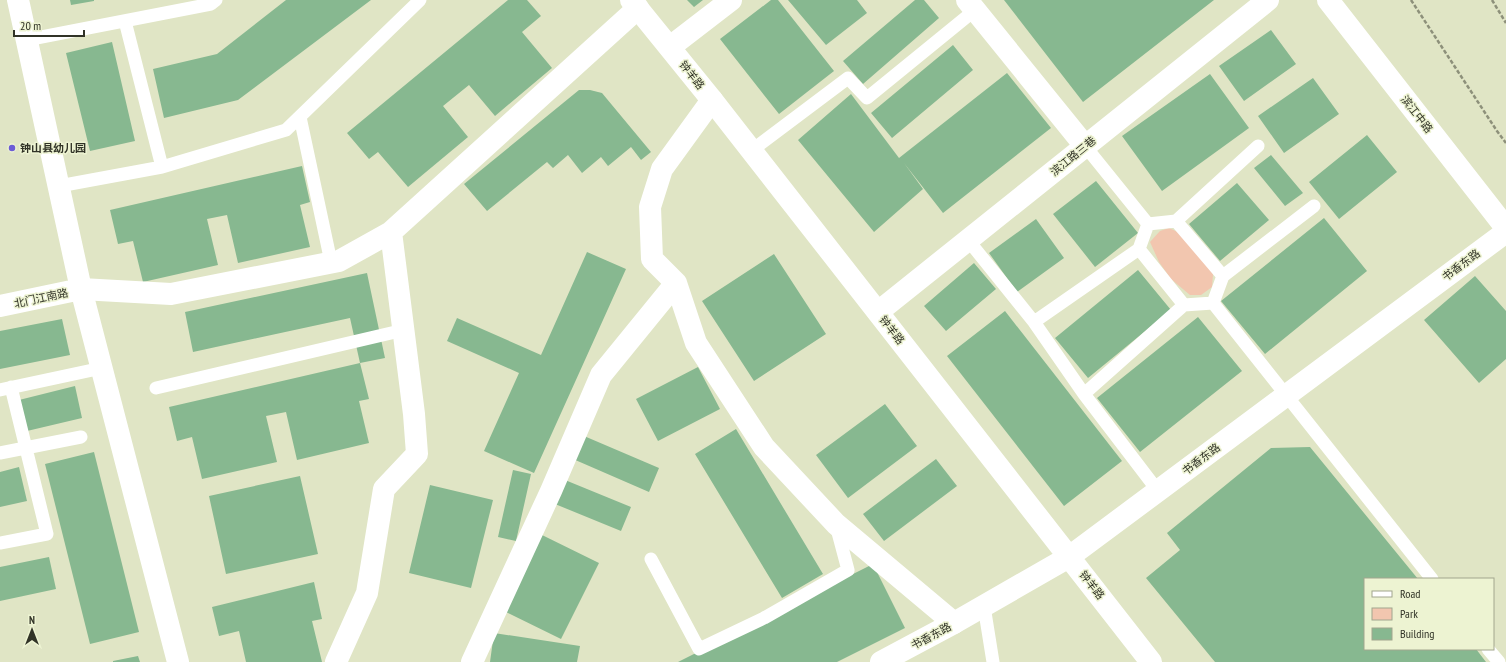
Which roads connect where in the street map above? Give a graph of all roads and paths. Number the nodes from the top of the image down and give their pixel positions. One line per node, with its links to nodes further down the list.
1 (18, 0): 13 (street)
2 (216, 0): 11 (lane)
3 (420, 0): 16 (lane)
4 (731, 0): 14 (street)
5 (1268, 0): 18 (street, 滨江路三巷)
6 (1328, 0): 26 (street, 滨江中路)
7 (1411, 0): 17 (path)
8 (1492, 0): 12 (path)
9 (634, 4): 14 (street, 钟羊路); 27 (street, 北门江南路)
10 (971, 5): 18 (street); 20 (lane)
11 (125, 21): 13 (lane); 21 (lane)
12 (1506, 23)
13 (26, 40): 22 (street)
14 (670, 47): 15 (street, 钟羊路)
15 (712, 100): 20 (street, 钟羊路); 33 (street)
16 (300, 117): 21 (lane); 31 (lane)
17 (1506, 143)
18 (1085, 146): 25 (lane); 29 (street, 滨江路三巷)
19 (1258, 146): 24 (lane)
20 (751, 151): 38 (street, 钟羊路)
21 (162, 167): 22 (lane)
22 (58, 186): 34 (street)
23 (1314, 206): 32 (lane)
24 (1176, 221): 25 (lane); 32 (lane)
25 (1148, 224): 30 (lane)
26 (1506, 228)
27 (391, 232): 31 (street, 北门江南路); 40 (street)
28 (1506, 232): 45 (street, 书香东路)
29 (968, 240): 38 (street, 滨江路三巷); 39 (lane)
30 (1139, 249): 36 (lane); 39 (lane)
31 (331, 262): 34 (street, 北门江南路)
32 (1223, 276): 35 (lane)
33 (676, 283): 50 (street); 60 (street)
34 (81, 289): 37 (street, 北门江南路); 41 (street)
35 (1213, 303): 36 (lane); 45 (lane)
36 (1184, 305): 44 (lane)
37 (0, 306)
38 (878, 312): 52 (street, 钟羊路)
39 (1034, 322): 44 (lane)
40 (404, 330): 43 (lane); 59 (street)
41 (102, 368): 42 (lane); 58 (street)
42 (6, 388): 47 (lane)
43 (156, 388)
44 (1084, 394): 49 (lane)
45 (1286, 396): 49 (street, 书香东路); 54 (lane)
46 (81, 437): 47 (lane)
47 (26, 448): 48 (lane); 51 (lane)
48 (0, 453)
49 (1158, 491): 52 (street, 书香东路)
50 (836, 524): 53 (lane); 56 (street)
51 (0, 543)
52 (1069, 557): 55 (street, 书香东路); 63 (street, 钟羊路)
53 (651, 559)
54 (1431, 578)
55 (984, 606): 56 (street, 书香东路); 62 (lane)
56 (954, 623): 61 (street, 书香东路)
57 (1489, 650): 64 (lane)
58 (178, 662)
59 (336, 662)
60 (472, 662)
61 (881, 662)
62 (992, 662)
63 (1151, 662)
64 (1498, 662)

